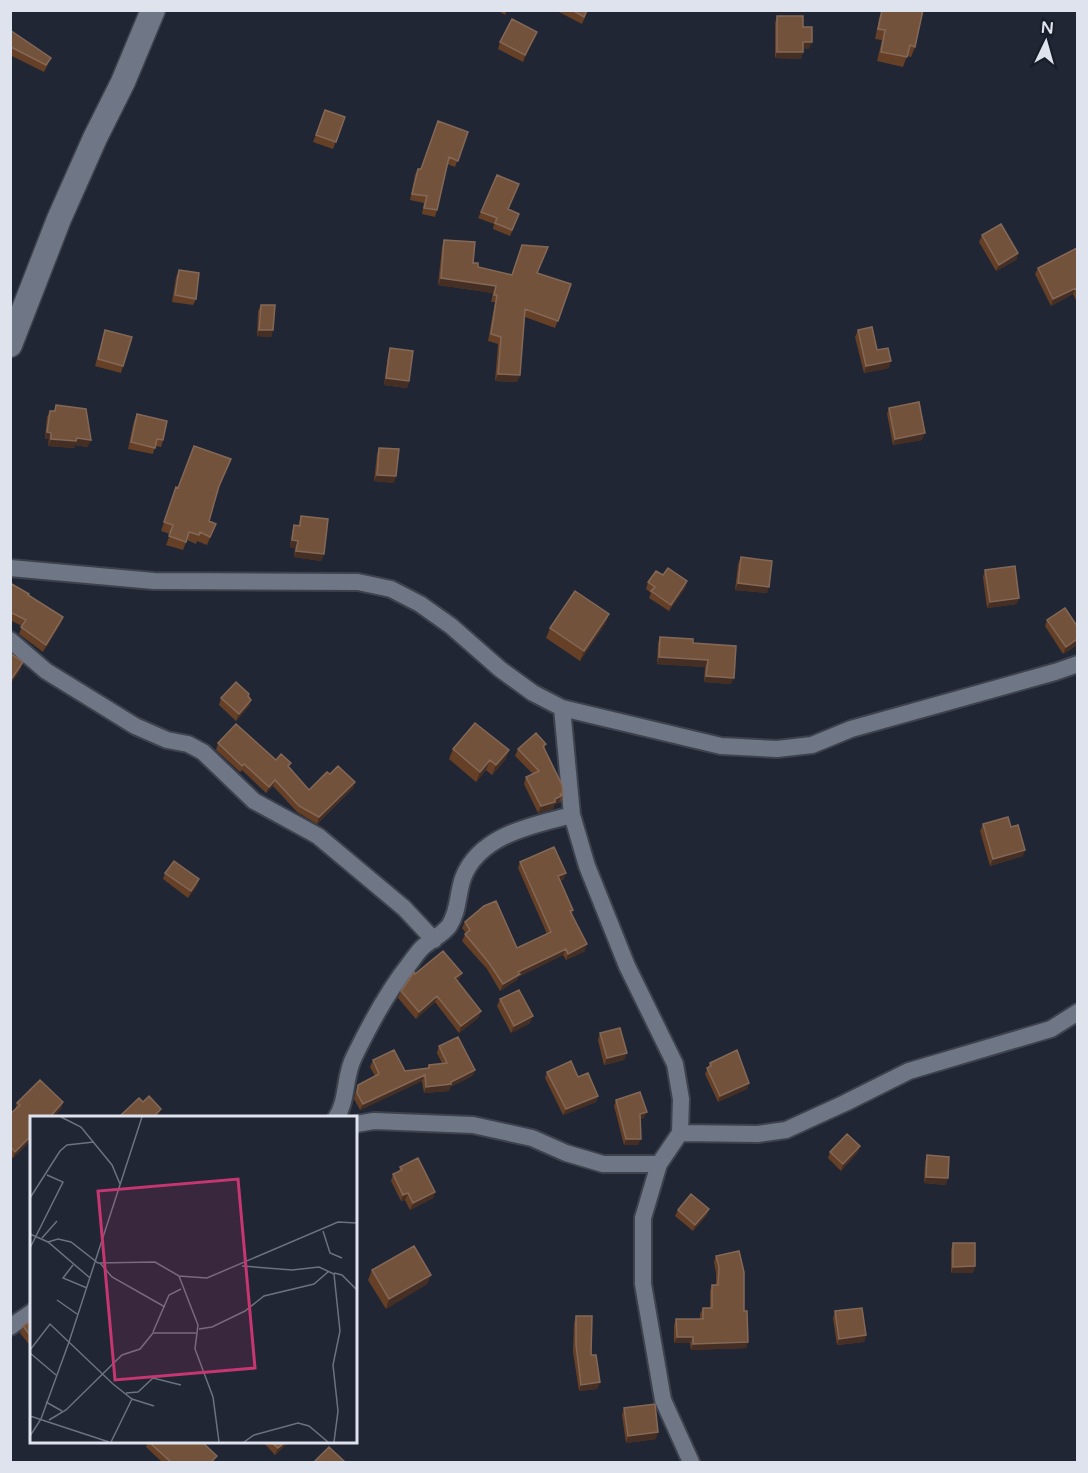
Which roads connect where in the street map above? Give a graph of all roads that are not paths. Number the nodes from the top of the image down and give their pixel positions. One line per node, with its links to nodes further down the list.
1 (153, 10): 2 (street)
2 (10, 345)
3 (10, 568): 8 (street)
4 (10, 640): 10 (street)
5 (1077, 664): 6 (street)
6 (1055, 672): 7 (street); 8 (street)
7 (1077, 678)
8 (562, 708): 9 (street)
9 (572, 815): 10 (street); 14 (street)
10 (434, 940): 12 (street)
11 (1077, 1012): 14 (street)
12 (337, 1116)
13 (357, 1124): 15 (street)
14 (680, 1132): 15 (street)
15 (659, 1164): 18 (street)
16 (30, 1313): 17 (street)
17 (10, 1327)
18 (691, 1462)

